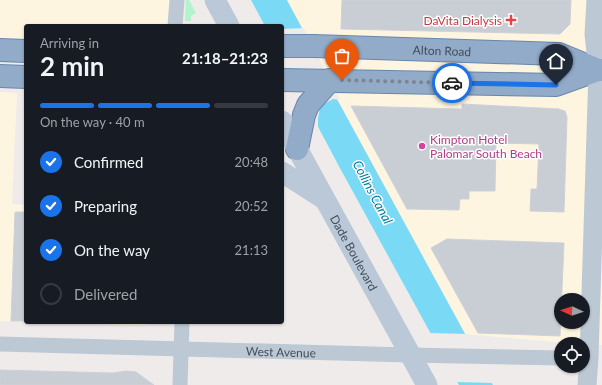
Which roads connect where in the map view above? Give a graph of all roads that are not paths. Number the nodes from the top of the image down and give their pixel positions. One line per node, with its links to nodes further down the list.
1 (177, 0): 4 (street)
2 (215, 0): 5 (main road)
3 (596, 0): 9 (street)
4 (175, 24)
5 (228, 24)
6 (284, 46): 9 (highway, Alton Road)
7 (0, 50): 8 (highway)
8 (24, 51)
9 (600, 70): 13 (highway); 23 (street)
10 (0, 76): 11 (highway)
11 (24, 77)
12 (285, 80): 13 (highway)
13 (331, 80): 15 (highway)
14 (284, 125): 15 (main road, Dade Boulevard)
15 (297, 149): 17 (main road, Dade Boulevard)
16 (284, 173): 17 (main road)
17 (325, 199): 21 (main road, Dade Boulevard)
18 (182, 324): 20 (street)
19 (0, 344): 20 (street, West Avenue)
20 (181, 349): 21 (street, West Avenue); 24 (street)
21 (410, 356): 22 (street, West Avenue); 25 (main road, Dade Boulevard)
22 (554, 358)
23 (592, 358): 26 (street)
24 (180, 385)
25 (426, 385)
26 (587, 385)

